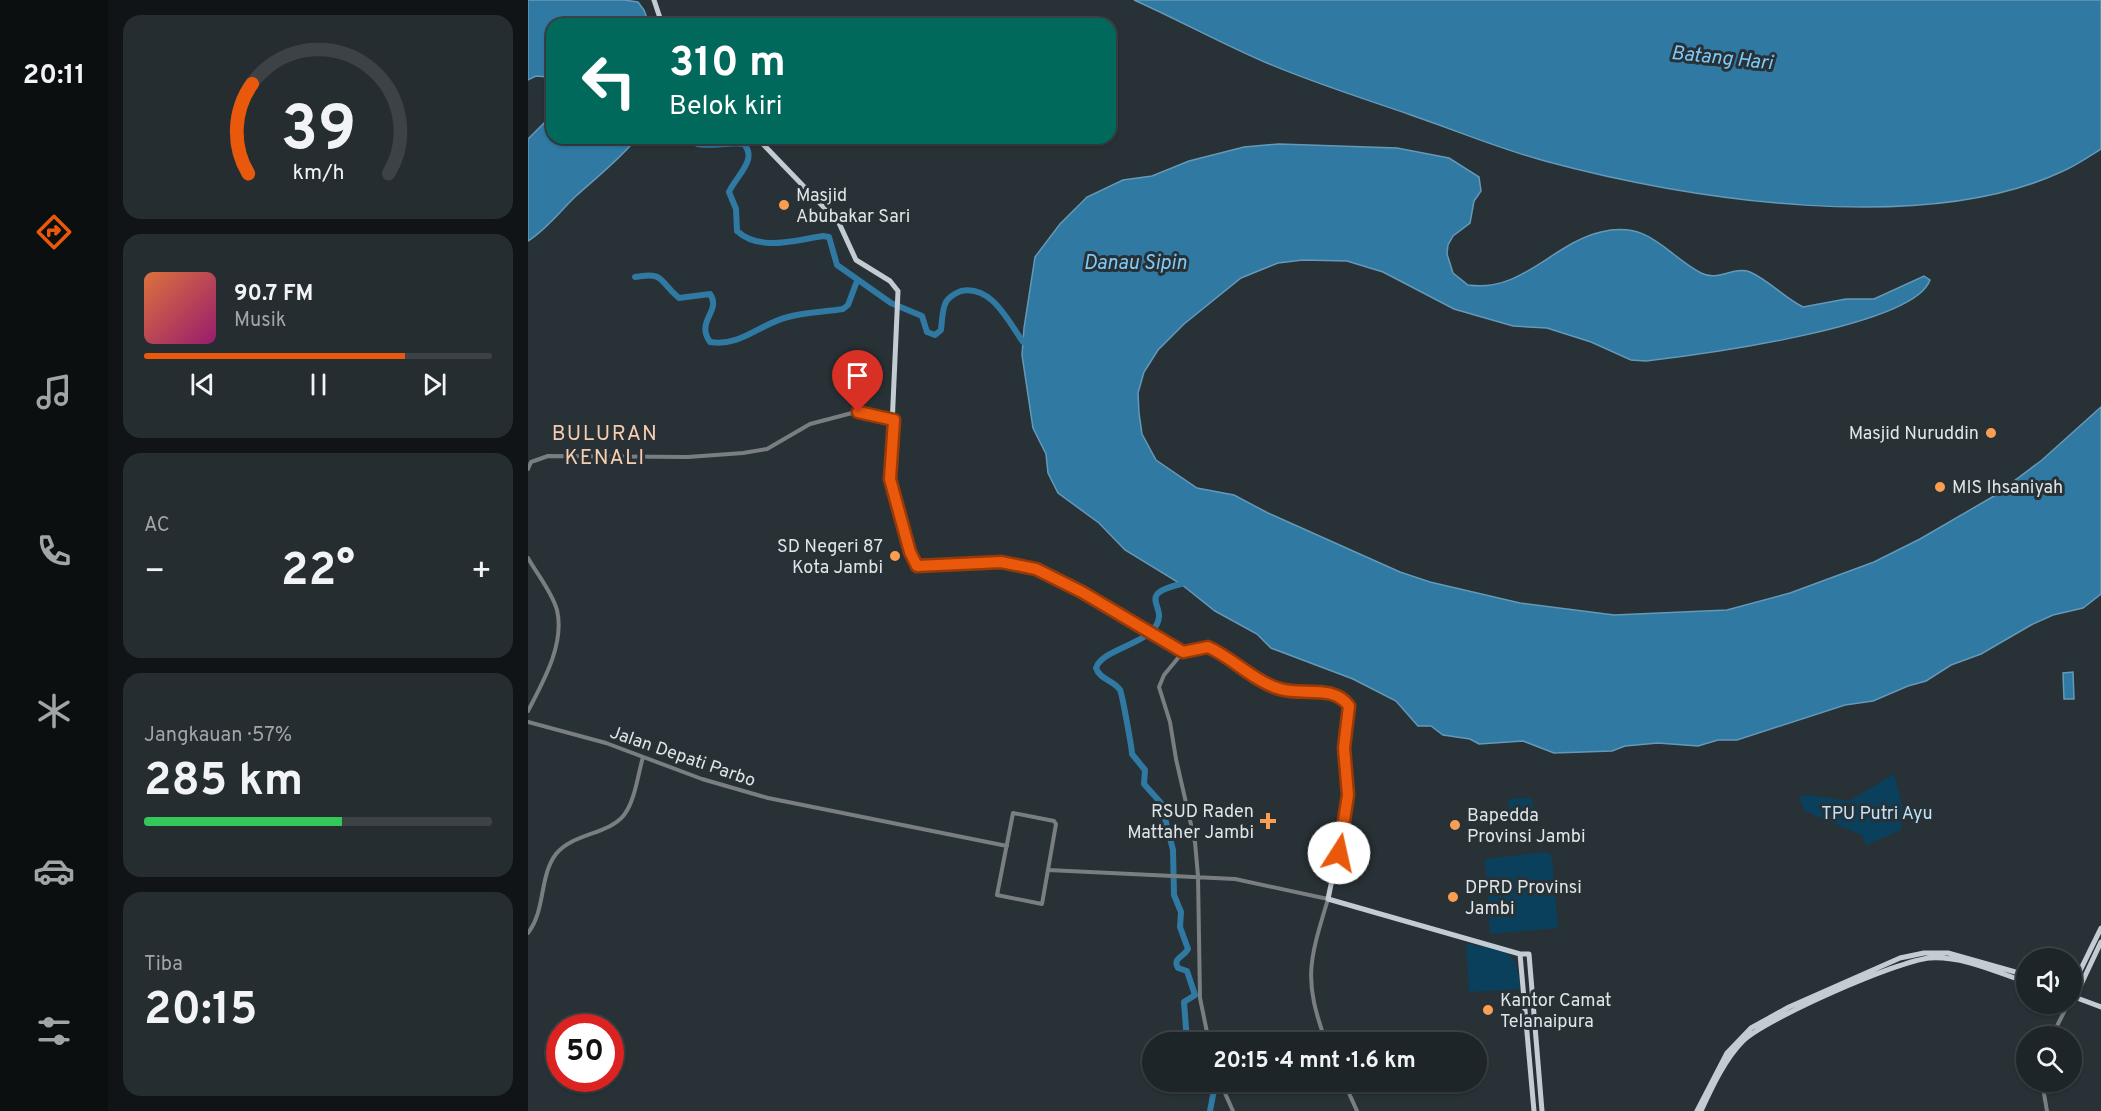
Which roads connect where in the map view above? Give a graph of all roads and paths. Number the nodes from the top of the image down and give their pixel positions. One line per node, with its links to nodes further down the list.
1 (654, 0): 2 (main road)
2 (660, 18)
3 (763, 144): 4 (main road)
4 (894, 420): 5 (street); 7 (main road)
5 (528, 469)
6 (528, 558): 8 (street)
7 (1183, 652): 13 (street); 14 (main road)
8 (528, 711)
9 (528, 722): 10 (street, Jalan Depati Parbo)
10 (643, 757): 11 (street, Jalan Depati Parbo); 16 (street)
11 (1007, 846): 12 (street); 12 (street)
12 (1048, 870): 13 (street)
13 (1198, 876): 14 (street); 27 (street)
14 (1328, 899): 18 (main road); 28 (street)
15 (2101, 928): 19 (main road)
16 (528, 933)
17 (2101, 942): 24 (main road)
18 (1520, 954): 34 (main road); 35 (main road)
19 (2082, 967)
20 (2016, 972): 21 (main road)
21 (1864, 977): 22 (main road); 23 (main road)
22 (2016, 979)
23 (1856, 980): 36 (main road); 37 (main road)
24 (2082, 981)
25 (2082, 1002): 26 (main road)
26 (2101, 1007)
27 (1207, 1032)
28 (1323, 1032)
29 (1224, 1092): 32 (street)
30 (1349, 1092): 33 (street)
31 (2044, 1092): 38 (street)
32 (1233, 1111)
33 (1358, 1111)
34 (1534, 1111)
35 (1542, 1111)
36 (1697, 1111)
37 (1701, 1111)
38 (2047, 1111)

